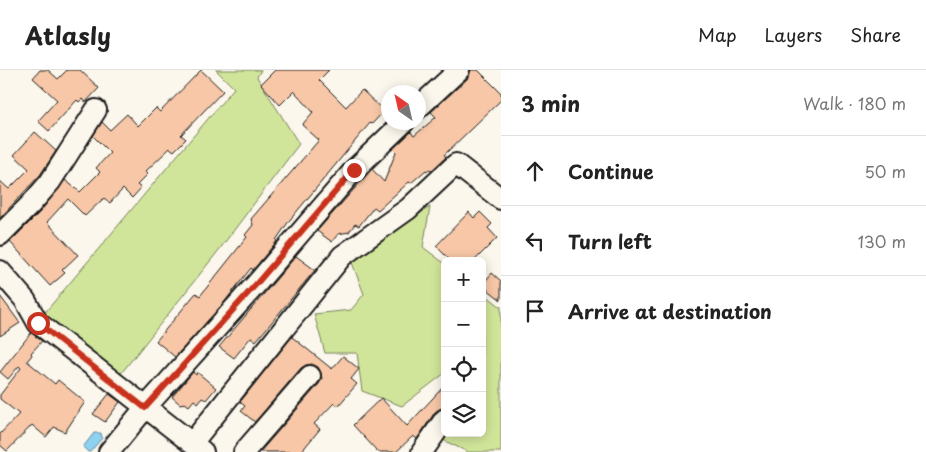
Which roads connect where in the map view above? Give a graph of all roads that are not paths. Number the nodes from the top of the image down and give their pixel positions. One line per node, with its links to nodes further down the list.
1 (458, 70): 2 (street)
2 (426, 100)
3 (96, 110): 6 (street)
4 (396, 130): 9 (street)
5 (501, 199): 11 (street)
6 (0, 235)
7 (0, 271): 9 (street)
8 (310, 376): 13 (street)
9 (145, 408): 11 (street); 12 (street)
10 (441, 425): 14 (street)
11 (197, 447)
12 (109, 452)
13 (244, 452)
14 (422, 452)

